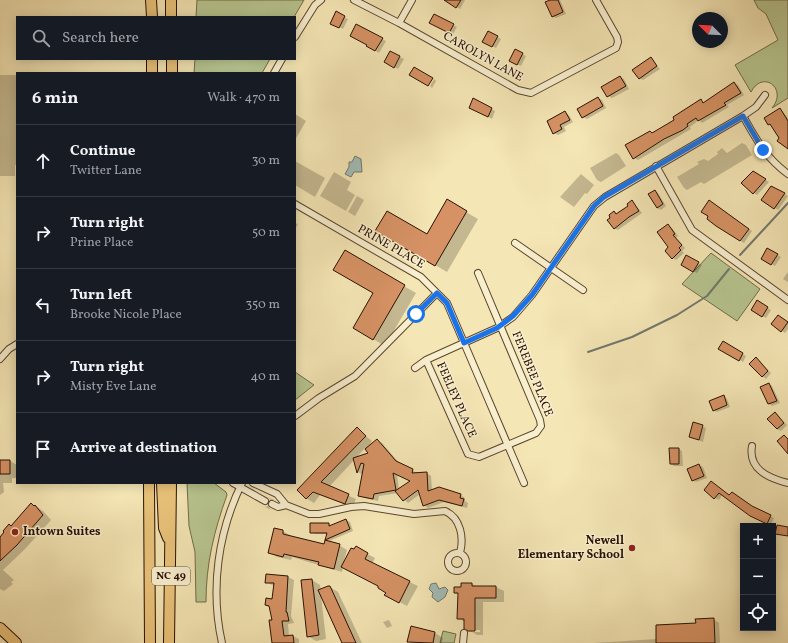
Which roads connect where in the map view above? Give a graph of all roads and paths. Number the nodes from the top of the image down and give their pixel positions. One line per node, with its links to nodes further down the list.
1 (151, 0): 7 (main road)
2 (171, 0): 8 (main road)
3 (321, 0): 10 (street)
4 (354, 0): 9 (street, CAROLYN LANE)
5 (412, 0): 9 (street)
6 (596, 0): 9 (street, CAROLYN LANE)
7 (152, 16)
8 (171, 16)
9 (398, 23)
10 (296, 35)
11 (152, 60): 14 (main road)
12 (172, 60): 15 (main road)
13 (281, 60): 16 (street)
14 (152, 72)
15 (172, 72)
16 (275, 72)
17 (765, 95): 18 (street)
18 (743, 116): 19 (street); 20 (street)
19 (656, 166): 23 (street); 27 (street)
20 (788, 174)
21 (296, 205): 26 (street, PRINE PLACE)
22 (515, 243): 23 (street)
23 (551, 267): 25 (street); 28 (street)
24 (478, 273): 28 (street, FEREBEE PLACE)
25 (584, 290)
26 (437, 293): 29 (street, PRINE PLACE); 34 (street)
27 (788, 300)
28 (500, 326): 29 (street); 35 (street, FEREBEE PLACE)
29 (464, 343): 32 (street); 35 (street, PRINE PLACE)
30 (16, 345): 31 (street)
31 (0, 359)
32 (426, 360): 33 (street); 35 (street, FEELEY PLACE)
33 (415, 368)
34 (296, 415)
35 (508, 446): 37 (street, PRINE PLACE)
36 (752, 446): 38 (street)
37 (524, 483)
38 (788, 483)
39 (149, 484): 52 (main road, NC 49)
40 (162, 484): 47 (main road)
41 (171, 484): 47 (main road, NC 49)
42 (255, 484): 46 (street)
43 (241, 485): 44 (street); 54 (street)
44 (265, 501)
45 (272, 504): 46 (street)
46 (286, 505): 48 (street)
47 (171, 548): 53 (main road, NC 49)
48 (460, 553)
49 (0, 628): 51 (main road)
50 (464, 633): 55 (street)
51 (16, 643)
52 (150, 643)
53 (169, 643)
54 (222, 643)
55 (463, 643)

